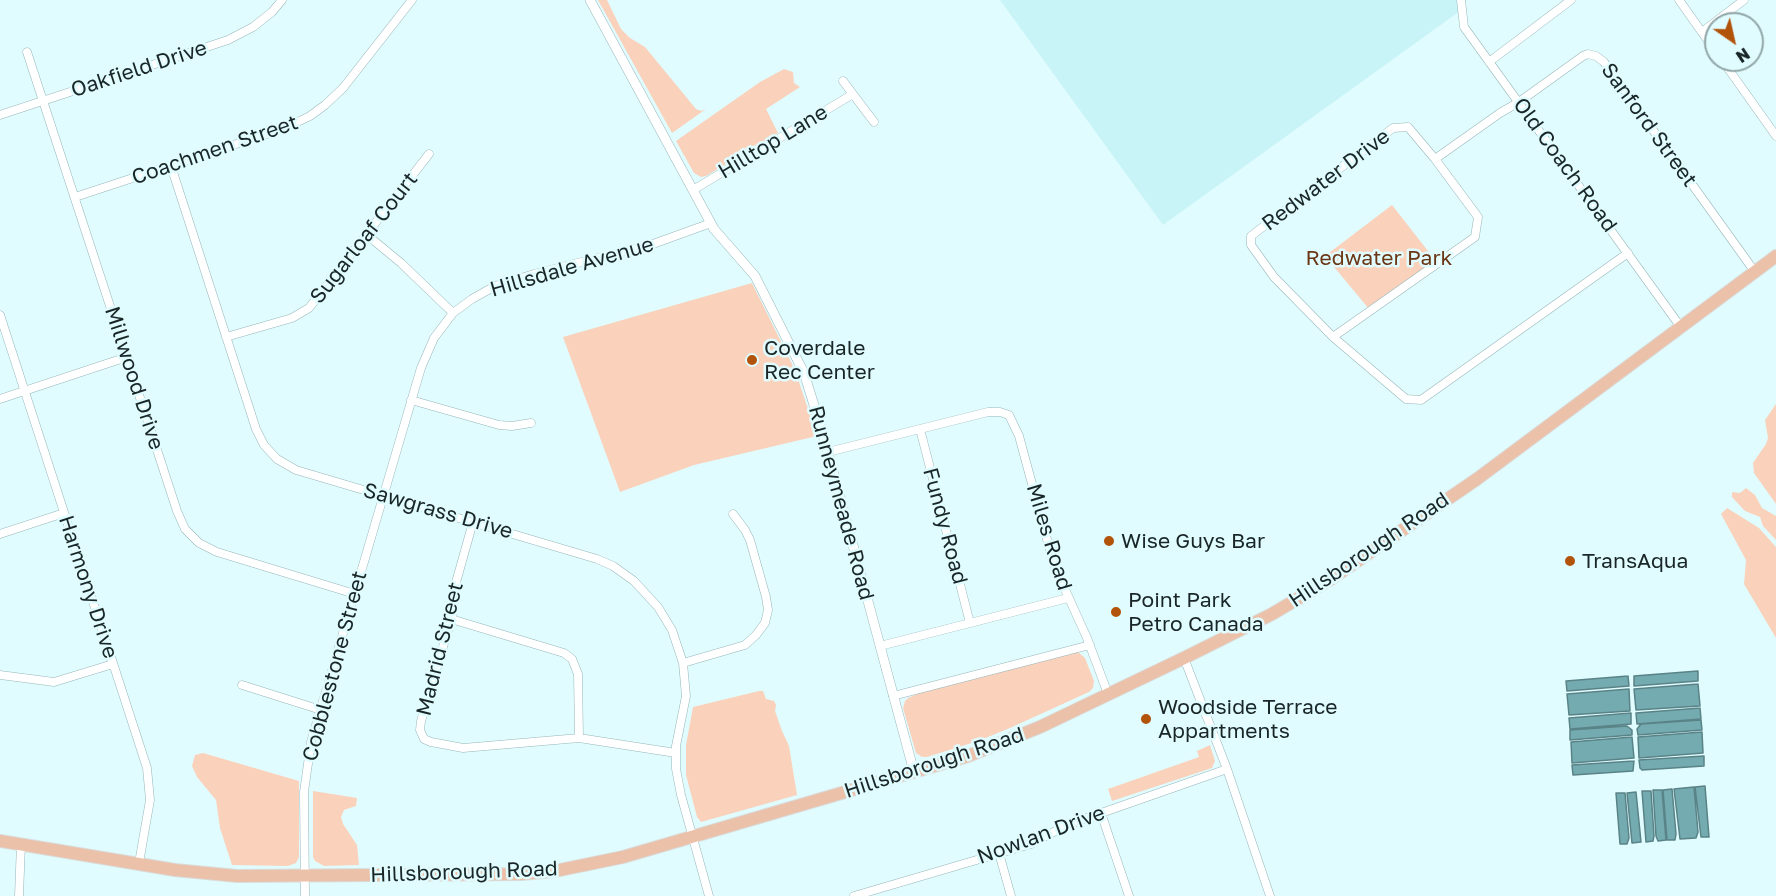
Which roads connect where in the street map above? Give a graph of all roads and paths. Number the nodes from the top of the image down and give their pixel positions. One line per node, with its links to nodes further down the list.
1 (282, 0): 15 (street, Oakfield Drive)
2 (412, 0): 22 (street, Coachmen Street)
3 (590, 0): 23 (street, Runneymeade Road)
4 (1461, 0): 11 (street, Old Coach Road)
5 (1571, 0): 11 (street)
6 (1679, 0): 8 (street)
7 (1744, 0): 8 (street)
8 (1702, 32): 9 (street)
9 (1704, 35)
10 (27, 52): 15 (street, Millwood Drive)
11 (1489, 62): 16 (street, Old Coach Road)
12 (1731, 72): 19 (street)
13 (843, 81): 14 (street)
14 (853, 94): 18 (street); 23 (street, Hilltop Lane)
15 (43, 100): 17 (street, Oakfield Drive); 24 (street, Millwood Drive)
16 (1519, 102): 21 (street); 27 (street, Old Coach Road); 29 (street, Sanford Street)
17 (0, 114)
18 (874, 122)
19 (1776, 136)
20 (429, 154): 26 (street, Sugarloaf Court)
21 (1435, 159): 34 (street, Redwater Drive); 34 (street, Redwater Drive)
22 (171, 166): 24 (street, Coachmen Street); 33 (street, Sawgrass Drive)
23 (693, 190): 25 (street, Runneymeade Road)
24 (75, 197): 35 (street, Millwood Drive)
25 (711, 223): 30 (street, Hillsdale Avenue); 41 (street, Runneymeade Road)
26 (367, 235): 30 (street); 33 (street, Sugarloaf Court)
27 (1629, 253): 32 (street, Old Coach Road); 34 (street, Redwater Drive)
28 (1776, 256): 29 (main road, Hillsborough Road)
29 (1755, 272): 32 (main road, Hillsborough Road)
30 (453, 313): 38 (street, Hillsdale Avenue)
31 (0, 315): 36 (street, Harmony Drive)
32 (1680, 326): 53 (main road, Hillsborough Road)
33 (226, 337): 42 (street, Sawgrass Drive)
34 (1334, 338)
35 (127, 357): 36 (street); 47 (street, Millwood Drive)
36 (25, 391): 37 (street); 43 (street, Harmony Drive)
37 (0, 399)
38 (411, 400): 39 (street); 42 (street, Hillsdale Avenue)
39 (531, 423)
40 (920, 429): 41 (street); 48 (street, Miles Road); 50 (street, Fundy Road)
41 (828, 452): 52 (street, Runneymeade Road)
42 (383, 495): 45 (street, Sawgrass Drive); 47 (street, Cobblestone Street)
43 (64, 513): 46 (street); 55 (street, Harmony Drive)
44 (733, 514): 54 (street)
45 (473, 522): 49 (street, Madrid Street); 54 (street, Sawgrass Drive)
46 (0, 534)
47 (354, 594): 60 (street, Cobblestone Street)
48 (1068, 598): 50 (street); 51 (street, Miles Road)
49 (451, 619): 61 (street); 61 (street, Madrid Street)
50 (970, 623): 52 (street)
51 (1090, 645): 58 (street, Miles Road); 59 (street)
52 (880, 646): 59 (street, Runneymeade Road)
53 (1184, 658): 58 (main road, Hillsborough Road); 63 (street)
54 (683, 663): 62 (street, Sawgrass Drive)
55 (113, 664): 56 (street); 70 (street, Harmony Drive)
56 (0, 675)
57 (242, 685): 60 (street)
58 (1108, 694): 64 (main road, Hillsborough Road)
59 (893, 696): 64 (street, Runneymeade Road)
60 (321, 710): 71 (street, Cobblestone Street)
61 (579, 738): 62 (street, Madrid Street)
62 (676, 753): 66 (street, Sawgrass Drive)
63 (1227, 769): 65 (street, Nowlan Drive); 78 (street)
64 (914, 772): 66 (main road, Hillsborough Road)
65 (1101, 813): 69 (street, Nowlan Drive); 77 (street)
66 (693, 836): 71 (main road, Hillsborough Road); 74 (street, Sawgrass Drive)
67 (0, 841): 68 (main road, Hillsborough Road)
68 (21, 844): 70 (main road, Hillsborough Road); 72 (street)
69 (999, 853): 75 (street, Nowlan Drive); 76 (street)
70 (139, 863): 71 (main road, Hillsborough Road)
71 (304, 876): 73 (street, Cobblestone Street)
72 (19, 896)
73 (305, 896)
74 (709, 896)
75 (854, 896)
76 (1011, 896)
77 (1129, 896)
78 (1270, 896)

